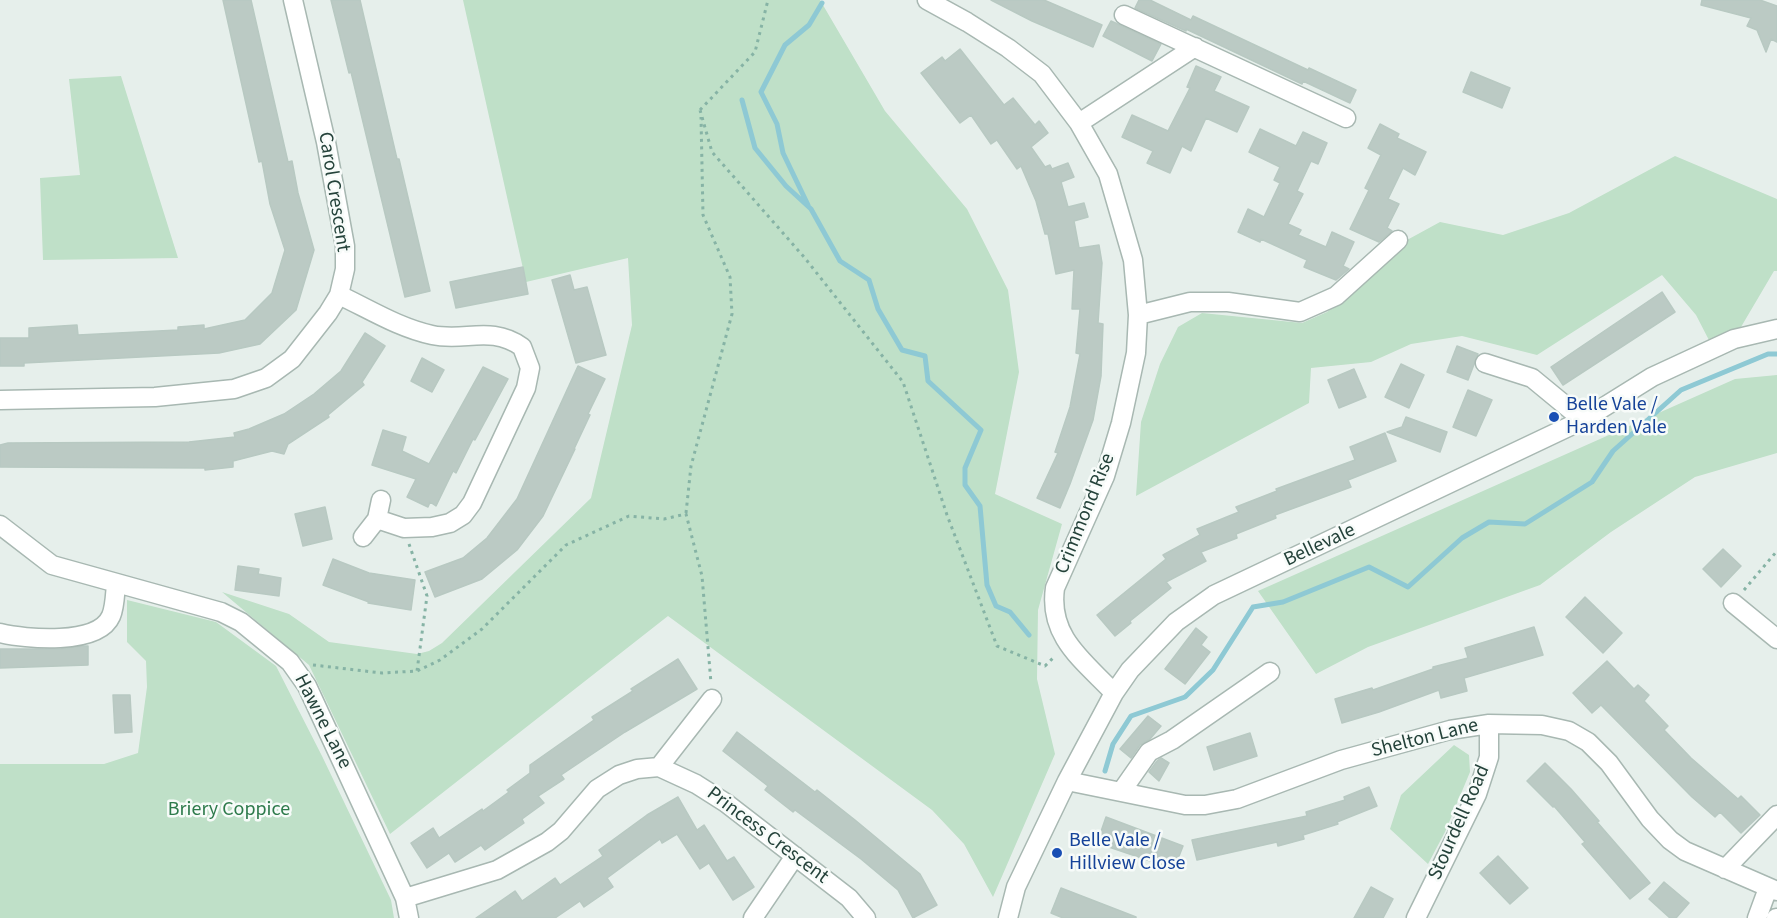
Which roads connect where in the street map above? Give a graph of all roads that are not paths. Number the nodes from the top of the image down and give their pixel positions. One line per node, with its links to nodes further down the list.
1 (292, 0): 8 (street, Carol Crescent)
2 (927, 0): 6 (street, Crimmond Rise)
3 (1124, 15): 4 (street)
4 (1195, 47): 5 (street); 6 (street)
5 (1346, 118)
6 (1079, 123): 9 (street, Crimmond Rise)
7 (1398, 240): 9 (street)
8 (339, 295): 12 (street, Carol Crescent); 15 (street)
9 (1138, 315): 23 (street, Crimmond Rise)
10 (1777, 329): 13 (street, Bellevale)
11 (1485, 363): 13 (street)
12 (0, 400)
13 (1584, 420): 23 (street, Bellevale)
14 (381, 500): 15 (street)
15 (377, 519): 17 (street)
16 (0, 525): 18 (street, Hawne Lane)
17 (363, 537)
18 (116, 584): 20 (street); 33 (street, Hawne Lane)
19 (1733, 603): 21 (street)
20 (0, 633)
21 (1777, 639)
22 (1270, 672): 28 (street)
23 (1114, 693): 27 (street, Bellevale)
24 (712, 699): 26 (street)
25 (1489, 723): 28 (street, Shelton Lane); 31 (street, Shelton Lane); 38 (street, Stourdell Road)
26 (659, 767): 30 (street, Princess Crescent); 33 (street)
27 (1067, 781): 28 (street, Shelton Lane); 37 (street, Bellevale)
28 (1121, 792)
29 (1777, 815): 31 (street)
30 (795, 856): 35 (street); 36 (street, Princess Crescent)
31 (1725, 869): 32 (street, Shelton Lane)
32 (1773, 890): 39 (street)
33 (405, 898): 34 (street, Hawne Lane)
34 (409, 918)
35 (753, 918)
36 (866, 918)
37 (1008, 918)
38 (1416, 918)
39 (1757, 918)

